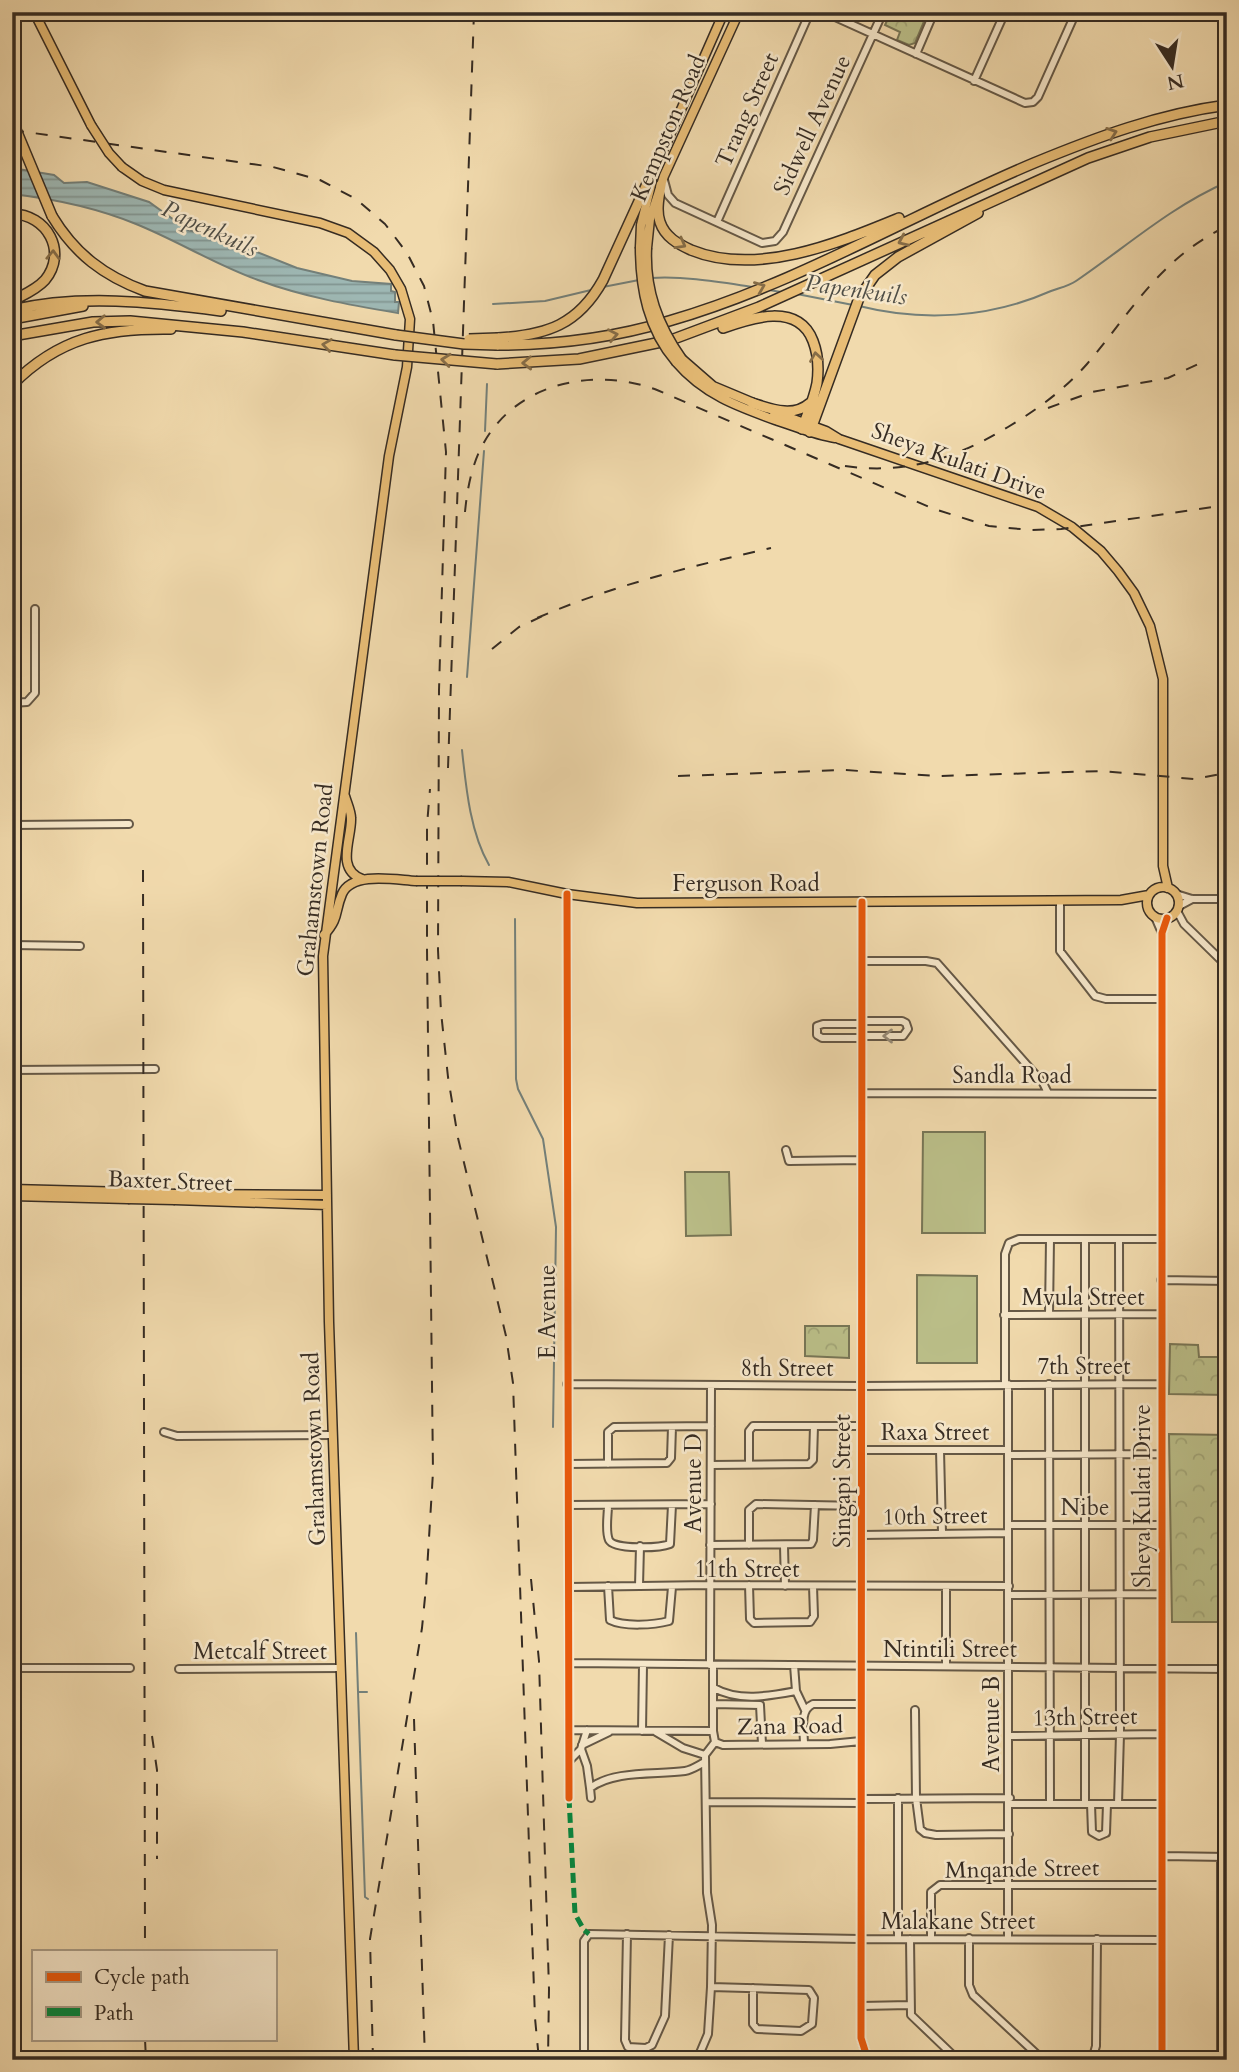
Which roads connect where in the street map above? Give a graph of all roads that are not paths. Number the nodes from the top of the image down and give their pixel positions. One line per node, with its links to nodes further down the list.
1 (34, 12): 39 (main road, Grahamstown Road, bridge)
2 (724, 12): 16 (main road, Kempston Road)
3 (739, 12): 18 (main road, Kempston Road)
4 (810, 12): 21 (street, Trang Street)
5 (824, 12): 10 (street)
6 (883, 12): 10 (street, Sidwell Avenue)
7 (934, 12): 11 (street)
8 (1005, 12): 12 (street)
9 (1076, 12): 12 (street)
10 (873, 35): 11 (street); 21 (street, Sidwell Avenue)
11 (916, 54): 12 (street)
12 (974, 81)
13 (1227, 105): 17 (highway, one-way to 13)
14 (12, 120): 27 (highway, bridge)
15 (1227, 121): 19 (highway)
16 (667, 140): 22 (main road, Kempston Road); 30 (highway)
17 (1007, 174): 18 (highway, one-way to 17); 30 (highway, one-way to 17)
18 (662, 181): 21 (street); 22 (main road, Kempston Road)
19 (1030, 183): 32 (highway, one-way to 32); 36 (highway)
20 (12, 214): 23 (highway, one-way to 20)
21 (717, 222)
22 (643, 247): 31 (main road, Kempston Road, bridge)
23 (12, 301)
24 (133, 303): 25 (highway); 26 (highway); 27 (highway)
25 (12, 310)
26 (12, 319)
27 (334, 325): 30 (highway, bridge)
28 (243, 332): 29 (highway, one-way to 29); 32 (highway, one-way to 28, bridge); 33 (highway)
29 (12, 336)
30 (497, 342)
31 (679, 360): 35 (main road, Kempston Road); 36 (main road, Kempston Road)
32 (550, 363): 34 (highway, one-way to 32)
33 (12, 384)
34 (813, 398): 35 (highway); 36 (highway)
35 (752, 403): 36 (main road, Kempston Road)
36 (807, 427): 42 (main road, Sheya Kulati Drive)
37 (35, 609): 38 (street)
38 (12, 703)
39 (343, 791): 43 (main road); 59 (main road, Grahamstown Road)
40 (130, 824): 41 (street)
41 (12, 825)
42 (1163, 866): 44 (main road, Sheya Kulati Drive); 45 (main road, Sheya Kulati Drive)
43 (365, 880): 46 (main road, Ferguson Road, bridge); 59 (main road)
44 (1168, 888): 45 (main road); 47 (main road)
45 (1150, 893): 50 (main road, Ferguson Road); 53 (main road)
46 (567, 894): 52 (main road, Ferguson Road); 91 (street, E Avenue)
47 (1176, 894): 48 (street); 54 (main road)
48 (1192, 899): 49 (street); 54 (street)
49 (1227, 899)
50 (1128, 900): 51 (main road, Ferguson Road); 53 (main road, Ferguson Road)
51 (1059, 901): 52 (main road, Ferguson Road); 64 (street)
52 (862, 902): 62 (street, Singapi Street)
53 (1147, 908): 55 (main road)
54 (1178, 908): 56 (main road); 57 (street)
55 (1156, 917): 56 (main road); 58 (street, Sheya Kulati Drive)
56 (1168, 918): 57 (street); 58 (street, Sheya Kulati Drive)
57 (1184, 924): 63 (street)
58 (1162, 933): 64 (street, Sheya Kulati Drive)
59 (324, 935): 75 (main road, Grahamstown Road)
60 (12, 945): 61 (street)
61 (80, 946)
62 (862, 961): 65 (street, Singapi Street); 70 (street)
63 (1227, 966)
64 (1162, 999): 71 (street, Sheya Kulati Drive)
65 (862, 1023): 66 (street, Singapi Street); 66 (street); 66 (street, one-way to 66)
66 (862, 1037): 69 (street, Singapi Street)
67 (155, 1069): 68 (street)
68 (12, 1070)
69 (862, 1093): 70 (street, Sandla Road); 73 (street, Singapi Street)
70 (1048, 1093): 71 (street, Sandla Road)
71 (1162, 1094): 83 (street, Sheya Kulati Drive)
72 (786, 1150): 73 (street)
73 (862, 1160): 98 (street, Singapi Street)
74 (12, 1189): 77 (main road, Baxter Street)
75 (327, 1195): 78 (main road, Baxter Street); 79 (main road, Grahamstown Road)
76 (12, 1196): 77 (main road, Baxter Street)
77 (128, 1196): 78 (main road, Baxter Street, bridge)
78 (175, 1197): 79 (main road, Baxter Street)
79 (327, 1205): 104 (main road, Grahamstown Road)
80 (1050, 1239): 81 (street); 86 (street, Avenue B); 90 (street)
81 (1085, 1239): 82 (street); 87 (street)
82 (1119, 1239): 83 (street); 88 (street)
83 (1161, 1239): 84 (street, Sheya Kulati Drive)
84 (1161, 1280): 85 (street); 89 (street, Sheya Kulati Drive)
85 (1227, 1281)
86 (1004, 1314): 90 (street, Mvula Street); 92 (street, Avenue B)
87 (1085, 1314): 88 (street, Mvula Street); 90 (street, Mvula Street); 94 (street)
88 (1119, 1314): 89 (street, Mvula Street); 95 (street)
89 (1161, 1314): 96 (street, Sheya Kulati Drive)
90 (1049, 1315)
91 (567, 1384): 97 (street, 8th Street); 112 (street, E Avenue)
92 (1006, 1384): 93 (street, 7th Street); 98 (street, 8th Street); 107 (street, Avenue B)
93 (1049, 1384): 94 (street, 7th Street); 109 (street)
94 (1084, 1384): 95 (street, 7th Street); 110 (street)
95 (1119, 1384): 96 (street, 7th Street); 111 (street)
96 (1161, 1384): 108 (street, Sheya Kulati Drive)
97 (711, 1385): 98 (street, 8th Street); 99 (street, Avenue D)
98 (861, 1386): 101 (street, Singapi Street)
99 (710, 1426): 102 (street); 115 (street, Avenue D)
100 (814, 1426): 101 (street); 114 (street); 114 (street)
101 (861, 1426): 105 (street, Singapi Street)
102 (672, 1427): 113 (street); 113 (street)
103 (164, 1432): 104 (street)
104 (332, 1435): 160 (main road, Grahamstown Road)
105 (861, 1450): 106 (street, Raxa Street); 121 (street, Singapi Street)
106 (940, 1450): 107 (street, Raxa Street); 127 (street)
107 (1008, 1452): 109 (street, Raxa Street); 122 (street, Avenue B)
108 (1161, 1454): 111 (street, Raxa Street); 126 (street, Sheya Kulati Drive)
109 (1049, 1455): 110 (street, Raxa Street); 123 (street)
110 (1085, 1455): 111 (street, Raxa Street); 124 (street)
111 (1120, 1455): 125 (street)
112 (568, 1464): 113 (street); 117 (street, E Avenue)
113 (608, 1464)
114 (749, 1464): 115 (street)
115 (711, 1465): 116 (street, Avenue D)
116 (710, 1504): 119 (street); 130 (street, Avenue D)
117 (568, 1505): 118 (street); 141 (street, E Avenue)
118 (608, 1505): 119 (street); 132 (street)
119 (672, 1505): 132 (street)
120 (815, 1505): 121 (street, 10th Street); 131 (street, 10th Street); 133 (street)
121 (861, 1506): 129 (street, Singapi Street)
122 (1009, 1525): 123 (street, Nibe); 128 (street, Avenue B)
123 (1049, 1525): 124 (street, Nibe); 148 (street)
124 (1085, 1525): 125 (street, Nibe); 149 (street)
125 (1120, 1525): 126 (street, Nibe); 145 (street)
126 (1161, 1525): 146 (street, Sheya Kulati Drive)
127 (942, 1533): 128 (street, 10th Street); 129 (street, 10th Street)
128 (1008, 1533): 140 (street, Avenue B)
129 (861, 1535): 143 (street, Singapi Street)
130 (710, 1545): 131 (street); 134 (street, Avenue D)
131 (749, 1545): 133 (street)
132 (640, 1546): 137 (street)
133 (784, 1546): 138 (street)
134 (710, 1585): 135 (street, 11th Street); 142 (street, 11th Street); 152 (street, Avenue D)
135 (749, 1585): 138 (street, 11th Street); 139 (street)
136 (608, 1586): 137 (street, 11th Street); 141 (street, 11th Street); 142 (street)
137 (639, 1586): 142 (street, 11th Street)
138 (785, 1586): 139 (street, 11th Street)
139 (813, 1586): 143 (street, 11th Street)
140 (1009, 1586): 144 (street, 11th Street); 147 (street, Avenue B)
141 (569, 1587): 150 (street, E Avenue)
142 (671, 1587)
143 (861, 1587): 144 (street, 11th Street); 154 (street, Singapi Street)
144 (946, 1587): 155 (street)
145 (1120, 1594): 146 (street); 149 (street); 162 (street)
146 (1162, 1594): 163 (street, Sheya Kulati Drive)
147 (1009, 1595): 148 (street); 156 (street, Avenue B)
148 (1051, 1595): 149 (street); 157 (street)
149 (1085, 1595): 161 (street)
150 (570, 1663): 151 (street, Ntintili Street); 173 (street, E Avenue)
151 (643, 1665): 152 (street, Ntintili Street); 176 (street)
152 (712, 1665): 153 (street, Ntintili Street); 166 (street, Zana Road)
153 (794, 1665): 154 (street, Ntintili Street); 167 (street)
154 (862, 1666): 155 (street, Ntintili Street); 170 (street, Singapi Street)
155 (946, 1666): 156 (street, Ntintili Street)
156 (1009, 1667): 157 (street, Ntintili Street); 182 (street, Avenue B)
157 (1049, 1667): 161 (street, Ntintili Street); 183 (street)
158 (12, 1668): 159 (street)
159 (130, 1668)
160 (341, 1668): 164 (street, Metcalf Street); 225 (main road, Grahamstown Road)
161 (1085, 1668): 162 (street, Ntintili Street); 179 (street)
162 (1120, 1668): 163 (street, Ntintili Street); 180 (street)
163 (1163, 1668): 165 (street, Ntintili Street); 181 (street, Sheya Kulati Drive)
164 (179, 1669)
165 (1227, 1669)
166 (714, 1688): 168 (street); 169 (street, Zana Road)
167 (796, 1691): 168 (street); 171 (street)
168 (728, 1695): 169 (street)
169 (718, 1704): 178 (street, Zana Road); 186 (street)
170 (861, 1704): 171 (street); 184 (street, Singapi Street)
171 (805, 1710): 187 (street)
172 (915, 1710): 195 (street)
173 (570, 1730): 174 (street); 190 (street, E Avenue)
174 (587, 1730): 175 (street); 188 (street)
175 (610, 1731): 176 (street); 188 (street)
176 (642, 1731): 177 (street)
177 (654, 1731): 178 (street); 189 (street)
178 (713, 1731): 185 (street, Zana Road)
179 (1085, 1734): 180 (street, 13th Street); 183 (street, 13th Street); 200 (street)
180 (1120, 1734): 181 (street, 13th Street); 202 (street)
181 (1161, 1734): 203 (street, Sheya Kulati Drive)
182 (1009, 1735): 183 (street, 13th Street); 197 (street, Avenue B)
183 (1050, 1735): 199 (street)
184 (861, 1741): 187 (street, Zana Road); 196 (street, Singapi Street)
185 (715, 1742): 186 (street, Zana Road); 189 (street)
186 (762, 1744): 187 (street, Zana Road)
187 (804, 1744)
188 (582, 1747): 190 (street); 191 (street)
189 (705, 1758): 191 (street); 198 (street)
190 (570, 1759): 192 (street, E Avenue)
191 (590, 1788): 193 (street)
192 (569, 1798)
193 (591, 1798)
194 (898, 1798): 195 (street); 196 (street); 215 (street)
195 (916, 1798): 197 (street); 204 (street)
196 (861, 1801): 198 (street); 214 (street, Singapi Street)
197 (1010, 1801): 199 (street); 204 (street, Avenue B)
198 (707, 1802): 211 (street)
199 (1050, 1804): 200 (street)
200 (1088, 1804): 201 (street); 201 (street)
201 (1107, 1804): 202 (street)
202 (1118, 1804): 203 (street)
203 (1161, 1804): 205 (street, Sheya Kulati Drive)
204 (1009, 1834): 207 (street, Avenue B)
205 (1162, 1856): 206 (street); 208 (street, Sheya Kulati Drive)
206 (1224, 1857): 232 (street)
207 (1009, 1885): 208 (street, Mnqande Street); 213 (street, Avenue B); 217 (street, Mnqande Street)
208 (1162, 1885): 219 (street, Sheya Kulati Drive)
209 (627, 1934): 210 (street, Malakane Street); 210 (street); 226 (street, Malakane Street)
210 (669, 1936): 211 (street, Malakane Street)
211 (711, 1936): 214 (street, Malakane Street); 220 (street)
212 (969, 1938): 213 (street, Malakane Street); 217 (street, Malakane Street); 229 (street)
213 (1008, 1938): 218 (street, Malakane Street)
214 (860, 1939): 215 (street, Malakane Street); 223 (street, Singapi Street)
215 (898, 1939): 216 (street, Malakane Street)
216 (910, 1939): 217 (street, Malakane Street); 222 (street)
217 (931, 1939)
218 (1097, 1939): 219 (street, Malakane Street); 230 (street)
219 (1162, 1940): 231 (street, Sheya Kulati Drive)
220 (711, 1987): 221 (street); 224 (street)
221 (753, 1989): 221 (street)
222 (910, 2005): 223 (street); 228 (street)
223 (861, 2006): 227 (street, Singapi Street)
224 (699, 2059)
225 (354, 2060)
226 (584, 2060)
227 (868, 2060)
228 (958, 2060)
229 (1043, 2060)
230 (1092, 2060)
231 (1162, 2060)
232 (1222, 2060)

